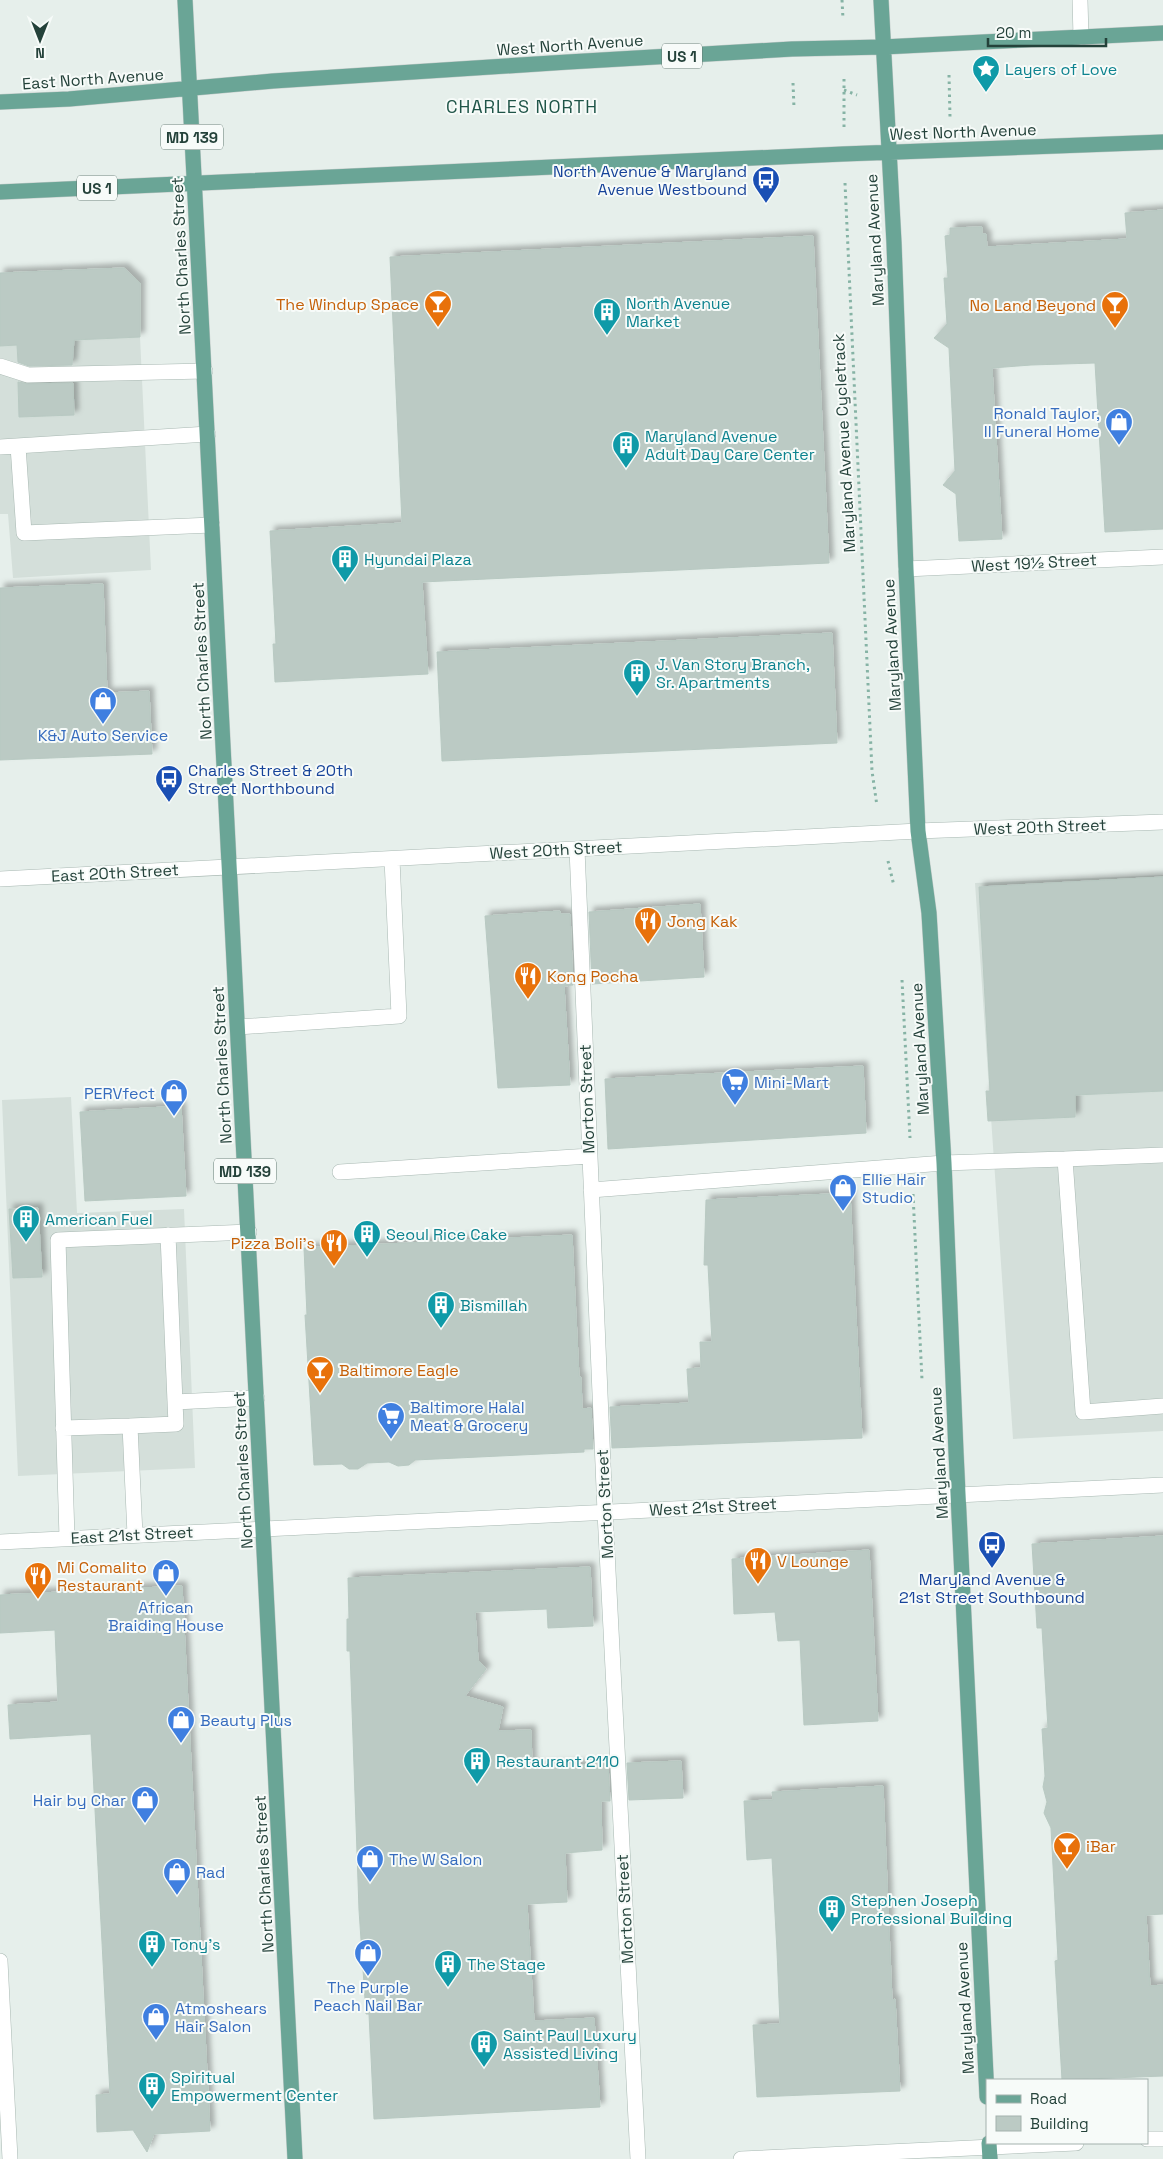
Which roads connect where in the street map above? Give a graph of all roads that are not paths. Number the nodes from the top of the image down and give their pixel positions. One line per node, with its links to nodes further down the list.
1 (184, 0): 7 (main road, North Charles Street)
2 (881, 0): 6 (main road, Maryland Avenue)
3 (1080, 0): 5 (street)
4 (1163, 33): 5 (main road, West North Avenue / US 1)
5 (1081, 37): 6 (main road, West North Avenue / US 1)
6 (883, 47): 7 (main road, West North Avenue / US 1); 10 (main road, Maryland Avenue)
7 (189, 90): 8 (main road, East North Avenue / US 1); 11 (main road, North Charles Street / MD 139)
8 (0, 102)
9 (1163, 142): 10 (main road, West North Avenue / US 1)
10 (888, 152): 11 (main road, West North Avenue / US 1); 20 (main road, Maryland Avenue)
11 (194, 184): 12 (main road, US 1); 14 (main road, North Charles Street / MD 139)
12 (0, 192)
13 (0, 366): 14 (street)
14 (204, 371): 15 (main road, North Charles Street / MD 139)
15 (208, 434): 16 (street); 18 (main road, North Charles Street / MD 139)
16 (18, 446): 17 (street); 18 (street)
17 (0, 447)
18 (212, 525): 25 (main road, North Charles Street / MD 139)
19 (1163, 558): 20 (street, West 19½ Street)
20 (906, 569): 22 (main road, Maryland Avenue)
21 (1163, 822): 22 (street, West 20th Street)
22 (918, 831): 23 (street, West 20th Street); 31 (main road, Maryland Avenue)
23 (577, 849): 24 (street, West 20th Street); 29 (street, Morton Street)
24 (392, 859): 25 (street, West 20th Street); 27 (street)
25 (230, 866): 26 (street, East 20th Street); 27 (main road, North Charles Street / MD 139)
26 (0, 879)
27 (238, 1027): 34 (main road, North Charles Street / MD 139)
28 (1163, 1155): 30 (street)
29 (590, 1156): 32 (street); 33 (street, Morton Street)
30 (1065, 1159): 31 (street); 38 (street)
31 (944, 1163): 33 (street); 42 (main road, Maryland Avenue)
32 (340, 1172)
33 (591, 1190): 43 (street, Morton Street)
34 (249, 1232): 35 (street); 36 (main road, North Charles Street / MD 139)
35 (168, 1235): 37 (street); 40 (street)
36 (257, 1398): 37 (street); 44 (main road, North Charles Street / MD 139)
37 (175, 1402): 39 (street)
38 (1163, 1406)
39 (130, 1426): 40 (street); 45 (street)
40 (63, 1428): 46 (street)
41 (1163, 1485): 42 (street, West 21st Street)
42 (958, 1495): 43 (street, West 21st Street); 49 (main road, Maryland Avenue)
43 (605, 1512): 44 (street, West 21st Street); 56 (street, Morton Street)
44 (264, 1529): 45 (street, East 21st Street); 55 (main road, North Charles Street / MD 139)
45 (135, 1535): 46 (street, East 21st Street)
46 (67, 1538): 47 (street, East 21st Street)
47 (0, 1542)
48 (0, 1961): 54 (street)
49 (986, 2079)
50 (1148, 2139): 51 (street)
51 (1163, 2139)
52 (1064, 2144): 53 (street)
53 (989, 2150): 57 (street)
54 (10, 2159)
55 (295, 2159)
56 (638, 2159)
57 (742, 2159)

